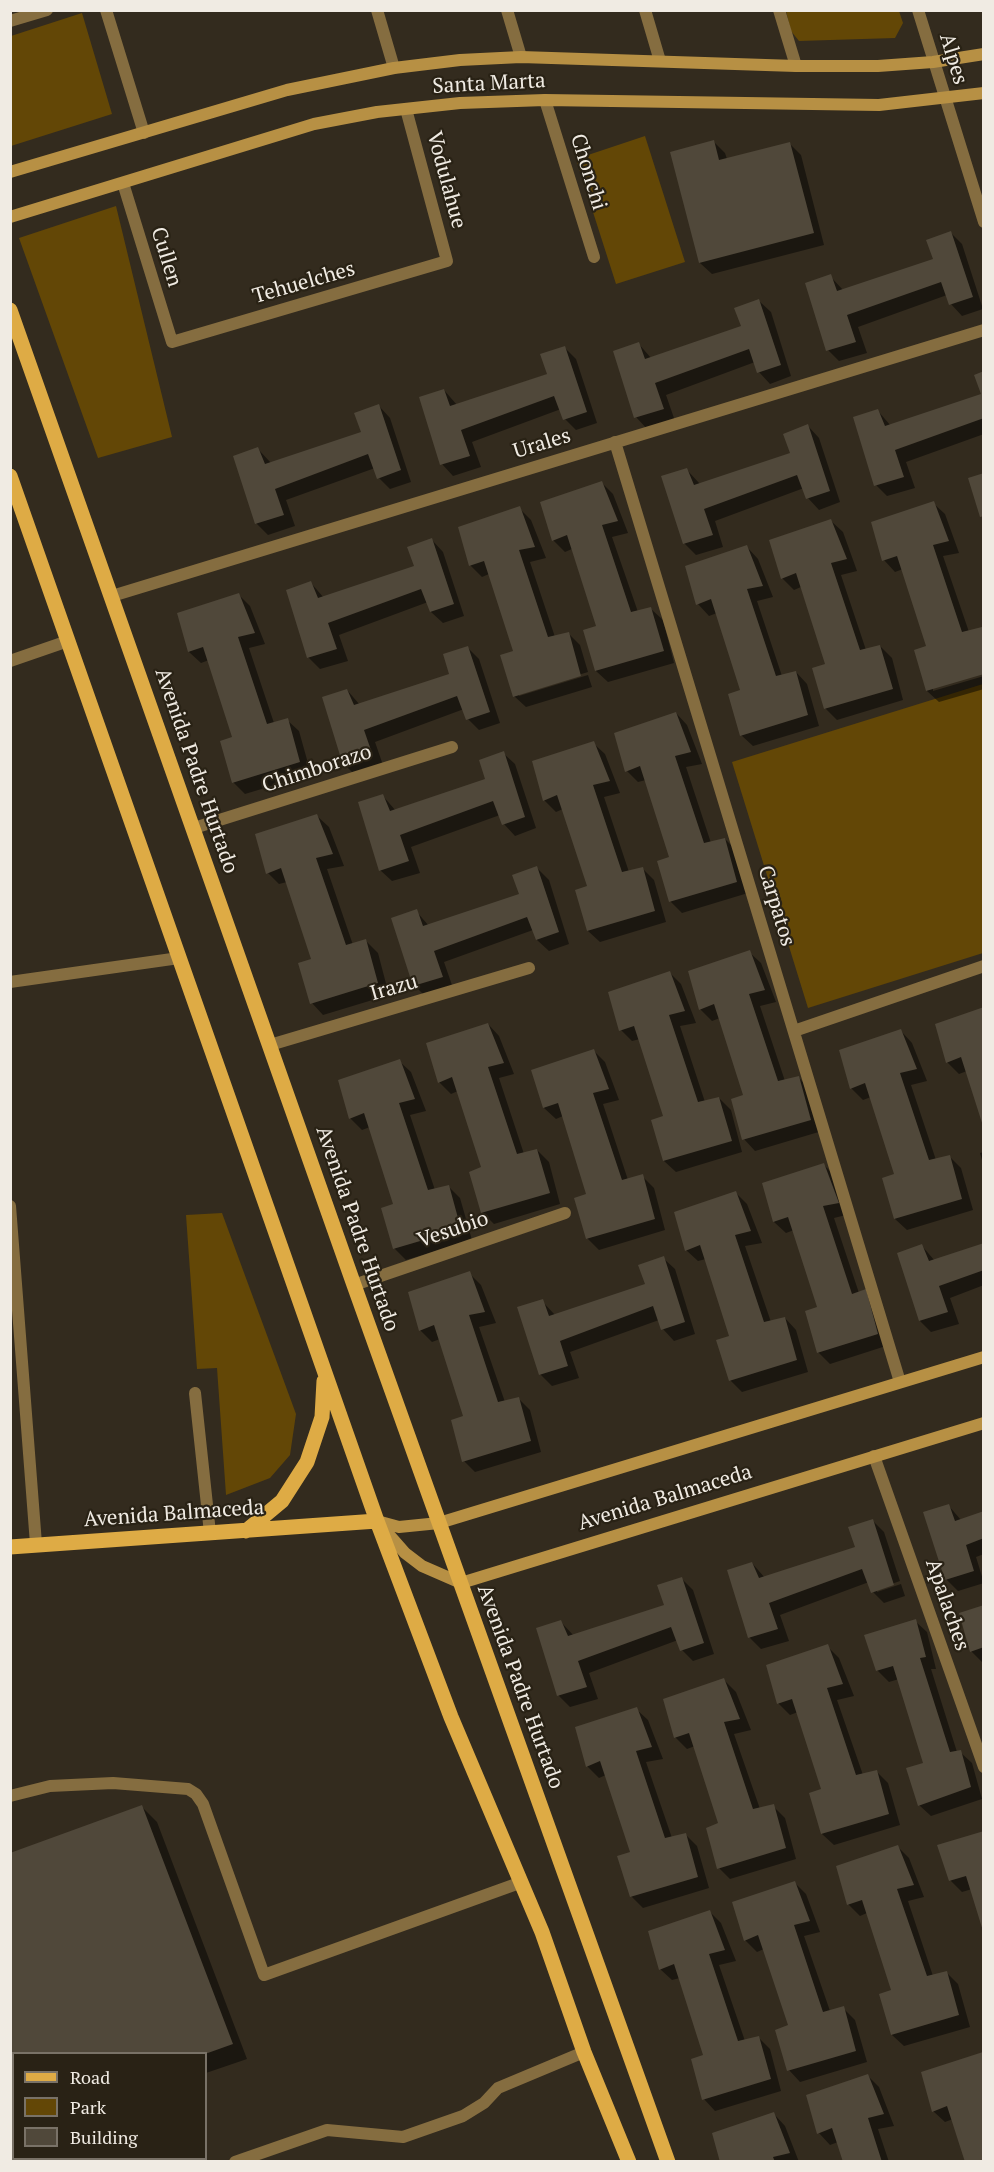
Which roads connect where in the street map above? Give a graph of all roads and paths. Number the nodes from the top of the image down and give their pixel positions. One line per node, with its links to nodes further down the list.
1 (47, 10): 8 (street)
2 (106, 10): 19 (street)
3 (377, 10): 14 (street)
4 (507, 10): 10 (street)
5 (645, 10): 11 (street)
6 (778, 10): 13 (street)
7 (918, 10): 12 (street, Alpes)
8 (10, 21)
9 (984, 54): 12 (street, Santa Marta)
10 (521, 57): 11 (street, Santa Marta); 14 (street, Santa Marta)
11 (660, 61): 13 (street, Santa Marta)
12 (933, 62): 13 (street, Santa Marta); 17 (street, Alpes)
13 (796, 66)
14 (394, 68): 19 (street, Santa Marta)
15 (984, 93): 17 (street, Santa Marta)
16 (545, 99): 17 (street, Santa Marta); 18 (street, Santa Marta); 24 (street, Chonchi)
17 (945, 99): 23 (street, Alpes)
18 (406, 109): 21 (street, Santa Marta); 25 (street, Vodulahue)
19 (144, 133): 20 (street, Santa Marta)
20 (10, 172)
21 (123, 183): 22 (street, Santa Marta); 28 (street, Cullen)
22 (10, 217)
23 (984, 222)
24 (594, 257)
25 (447, 261): 28 (street, Tehuelches)
26 (10, 310): 31 (main road, Avenida Padre Hurtado)
27 (984, 330): 29 (street, Urales)
28 (172, 342)
29 (615, 442): 31 (street, Urales); 40 (street, Carpatos)
30 (10, 477): 32 (main road)
31 (112, 596): 35 (main road, Avenida Padre Hurtado)
32 (68, 641): 33 (street); 36 (main road)
33 (10, 661)
34 (452, 747): 35 (street, Chimborazo)
35 (194, 828): 41 (main road, Avenida Padre Hurtado)
36 (178, 958): 39 (street); 46 (main road)
37 (984, 966): 40 (street)
38 (528, 968): 41 (street, Irazu)
39 (10, 982)
40 (794, 1031): 47 (street, Carpatos)
41 (270, 1045): 44 (main road, Avenida Padre Hurtado)
42 (10, 1206): 55 (street)
43 (565, 1213): 44 (street, Vesubio)
44 (354, 1285): 52 (main road, Avenida Padre Hurtado)
45 (984, 1357): 47 (street, Avenida Balmaceda)
46 (324, 1372): 51 (main road); 53 (main road)
47 (900, 1382): 52 (street, Avenida Balmaceda)
48 (195, 1393): 54 (street)
49 (984, 1423): 50 (street, Avenida Balmaceda)
50 (874, 1456): 57 (street, Avenida Balmaceda); 58 (street, Apalaches)
51 (377, 1521): 52 (street, Avenida Balmaceda); 53 (main road, Avenida Balmaceda); 57 (street); 60 (main road)
52 (439, 1523): 57 (main road, Avenida Padre Hurtado)
53 (246, 1530): 54 (main road, Avenida Balmaceda)
54 (210, 1533): 55 (main road, Avenida Balmaceda)
55 (36, 1544): 56 (main road, Avenida Balmaceda)
56 (10, 1547)
57 (461, 1583): 64 (main road, Avenida Padre Hurtado)
58 (984, 1767)
59 (10, 1796): 60 (street)
60 (522, 1882): 61 (main road)
61 (584, 2052): 62 (street); 63 (main road)
62 (235, 2162)
63 (628, 2162)
64 (668, 2162)

